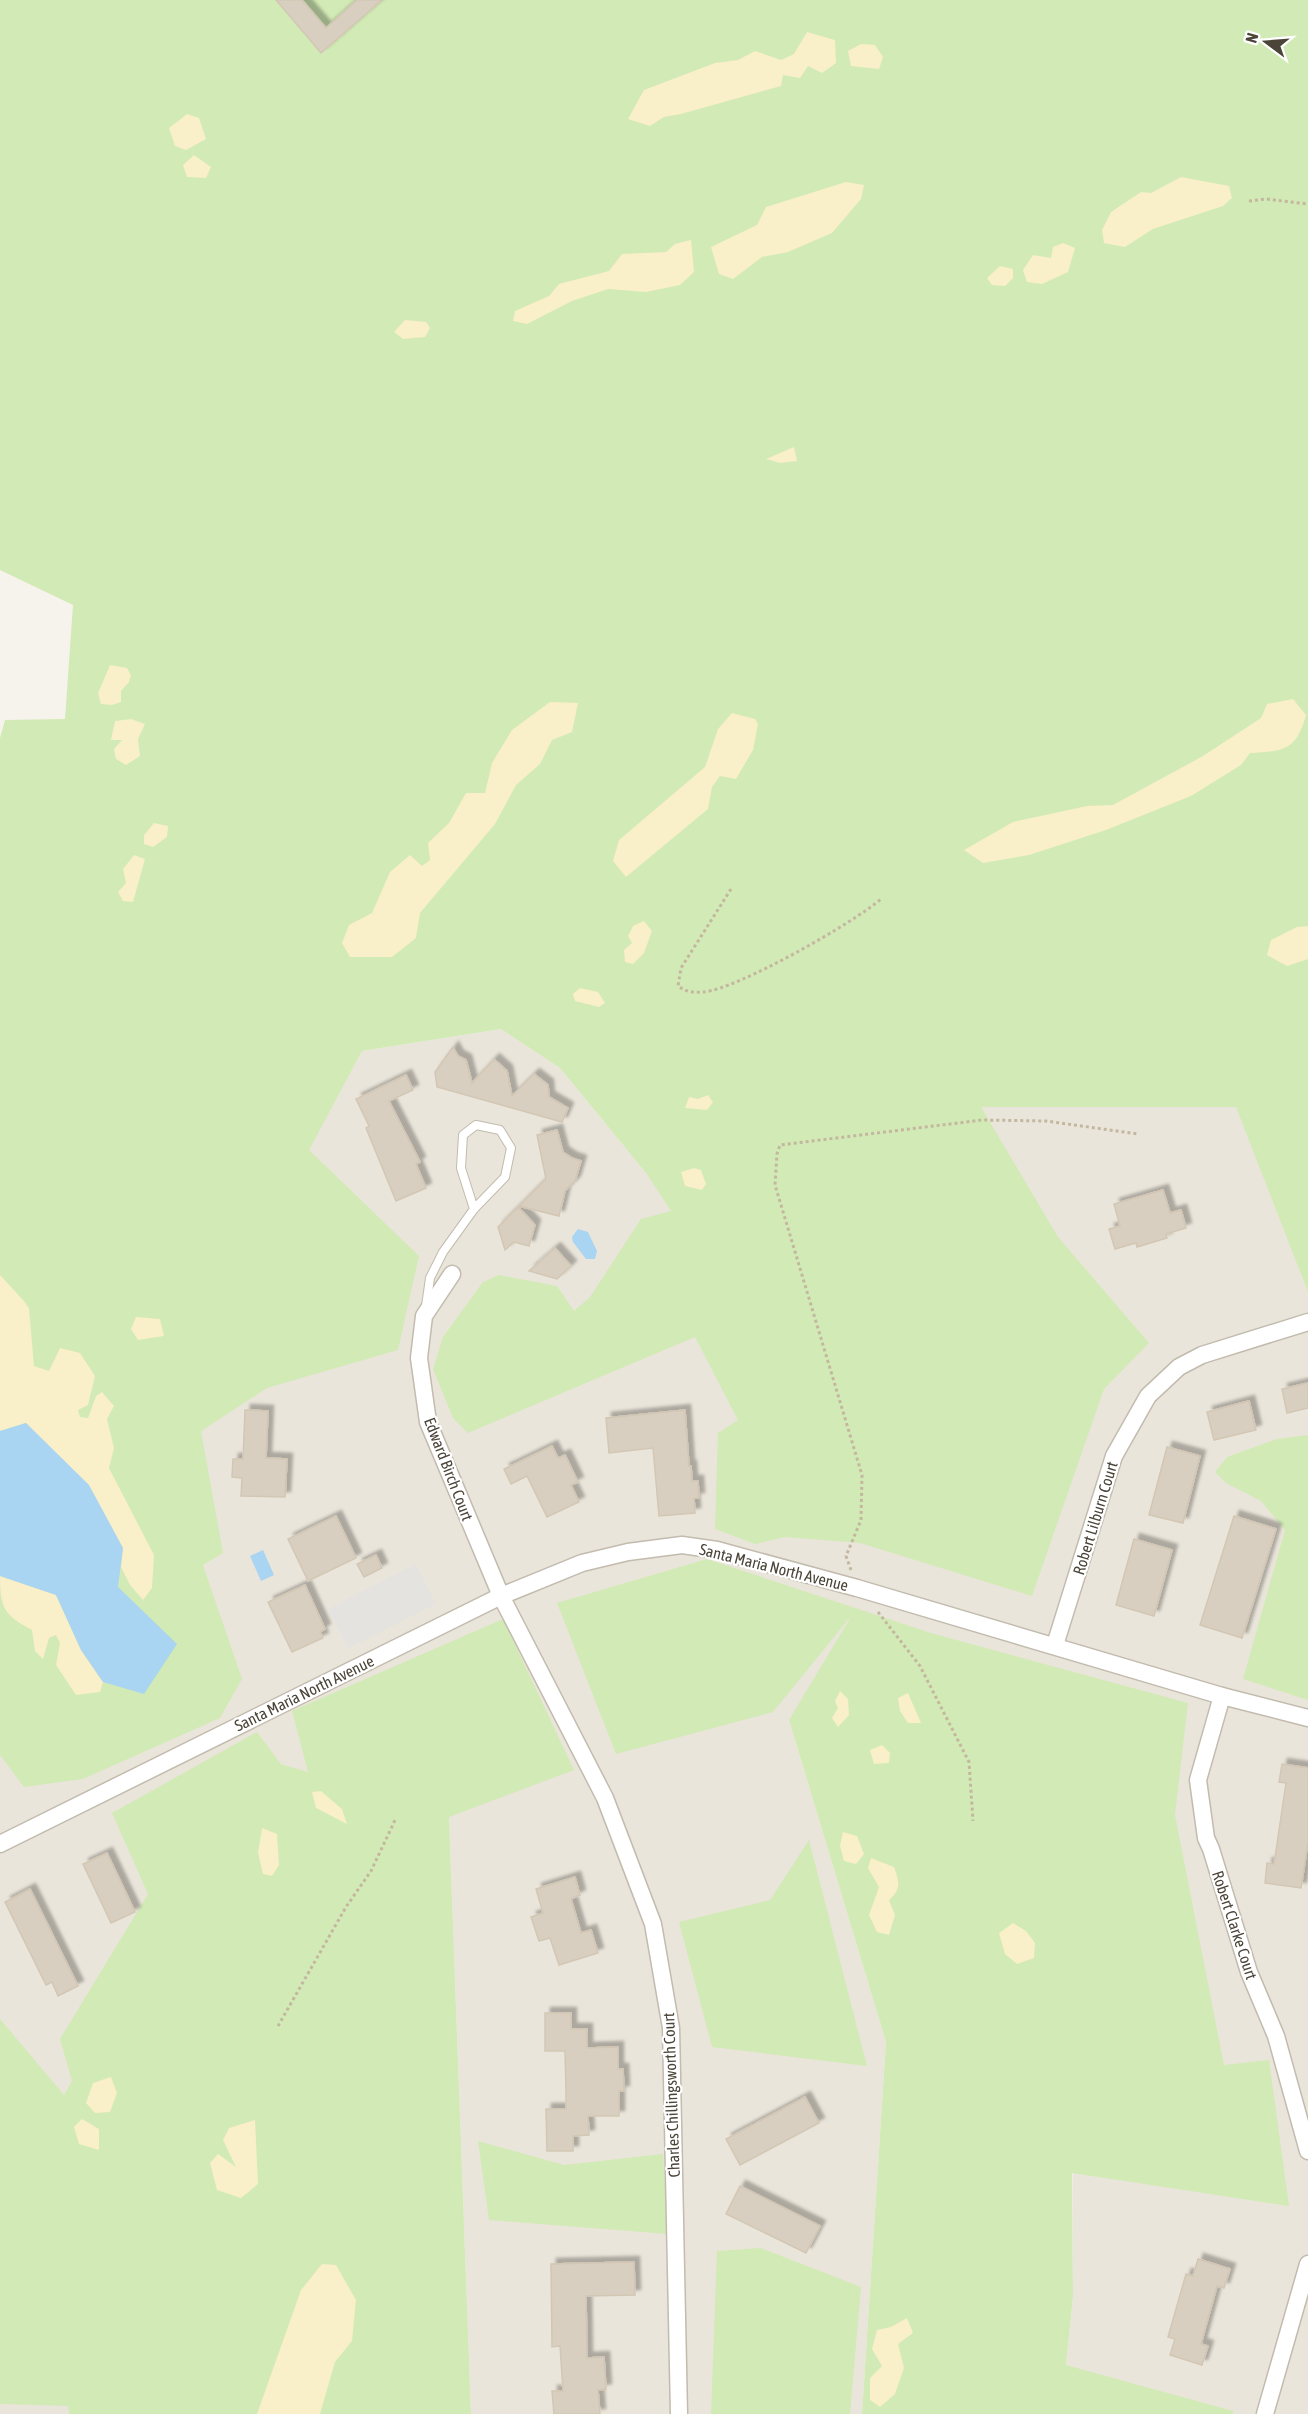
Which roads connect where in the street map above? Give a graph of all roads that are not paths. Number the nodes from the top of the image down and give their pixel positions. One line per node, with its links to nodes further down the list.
1 (474, 1209): 1 (lane); 3 (lane)
2 (452, 1274): 3 (street, Edward Birch Court)
3 (424, 1316): 5 (street, Edward Birch Court)
4 (1308, 1322): 6 (street, Robert Lilburn Court)
5 (501, 1596): 6 (street, Santa Maria North Avenue); 9 (street, Santa Maria North Avenue); 12 (street, Charles Chillingsworth Court)
6 (1055, 1645): 7 (street, Santa Maria North Avenue)
7 (1222, 1696): 8 (street, Santa Maria North Avenue); 10 (street, Robert Clarke Court)
8 (1308, 1718)
9 (0, 1844)
10 (1308, 2151)
11 (1308, 2264): 13 (street)
12 (679, 2414)
13 (1265, 2414)

